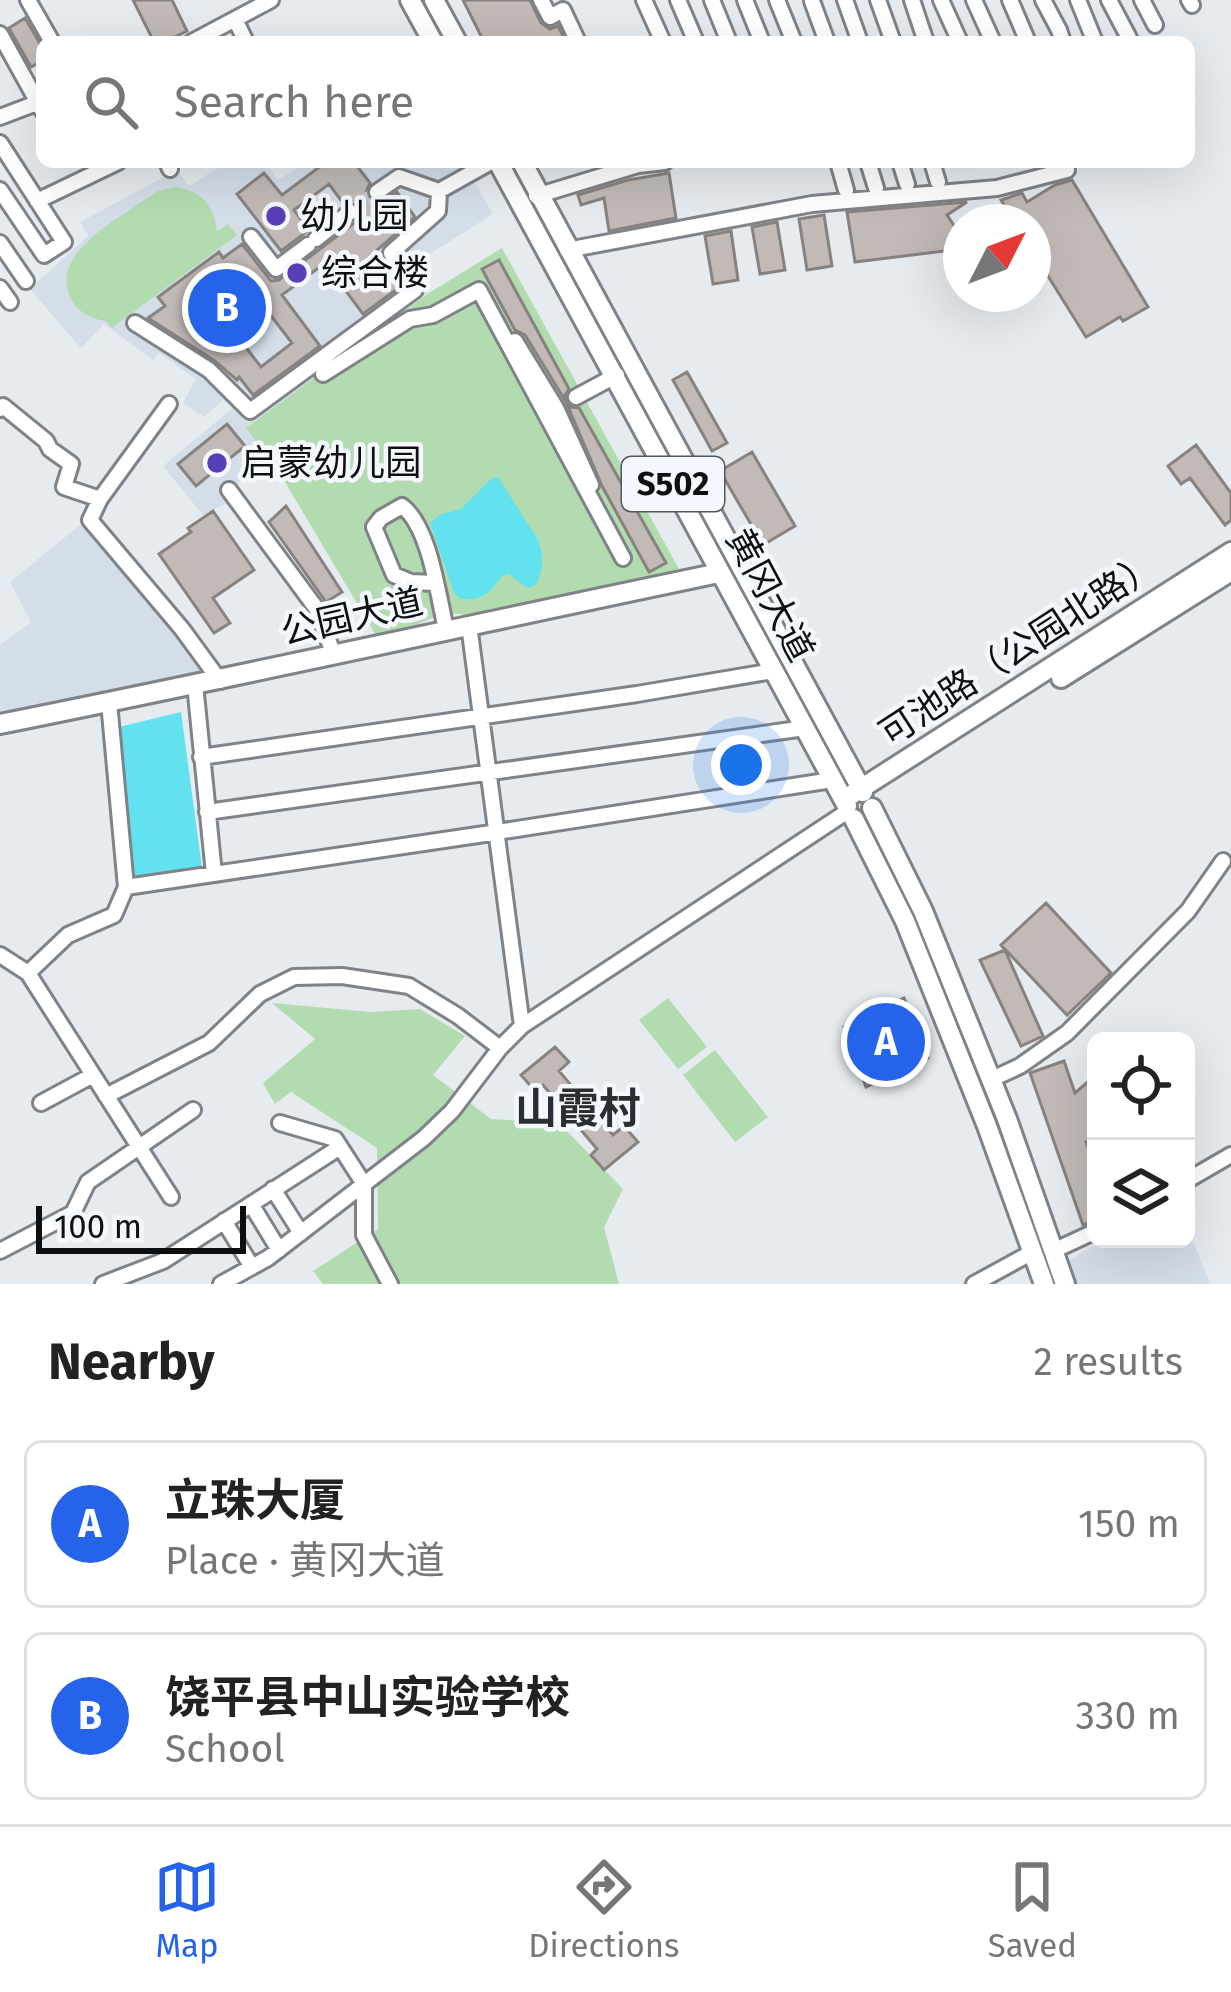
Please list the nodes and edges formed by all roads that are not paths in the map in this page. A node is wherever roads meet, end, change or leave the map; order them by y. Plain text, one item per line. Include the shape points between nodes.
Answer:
1 (28, 0) edge
2 (271, 0) edge
3 (410, 0) edge
4 (434, 0) edge
5 (542, 0) edge
6 (644, 0) edge
7 (678, 0) edge
8 (712, 0) edge
9 (745, 0) edge
10 (777, 0) edge
11 (810, 0) edge
12 (845, 0) edge
13 (878, 0) edge
14 (912, 0) edge
15 (941, 0) edge
16 (974, 0) edge
17 (1010, 0) edge
18 (1043, 0) edge
19 (1078, 0) edge
20 (1109, 0) edge
21 (1142, 0) edge
22 (235, 19) junction
23 (1155, 26) dead end
24 (0, 34) edge
25 (49, 36) edge
26 (206, 36) edge
27 (243, 36) edge
28 (430, 36) edge
29 (454, 36) edge
30 (575, 36) edge
31 (660, 36) edge
32 (693, 36) edge
33 (727, 36) edge
34 (760, 36) edge
35 (792, 36) edge
36 (825, 36) edge
37 (858, 36) edge
38 (890, 36) edge
39 (924, 36) edge
40 (957, 36) edge
41 (990, 36) edge
42 (1025, 36) edge
43 (1062, 36) edge
44 (1093, 36) edge
45 (1128, 36) edge
46 (36, 95) edge
47 (36, 105) edge
48 (1, 113) edge
49 (0, 143) edge
50 (106, 168) edge
51 (481, 168) edge
52 (497, 168) edge
53 (525, 168) edge
54 (628, 168) edge
55 (840, 168) edge
56 (870, 168) edge
57 (902, 168) edge
58 (934, 168) edge
59 (1067, 170) dead end
60 (938, 182) dead end
61 (907, 184) dead end
62 (875, 188) dead end
63 (0, 190) edge
64 (846, 190) dead end
65 (439, 191) junction
66 (377, 192) tunnel mouth
67 (536, 196) dead end
68 (37, 201) junction
69 (350, 212) tunnel mouth
70 (251, 237) dead end
71 (0, 243) edge
72 (567, 250) dead end
73 (5, 262) edge
74 (26, 280) dead end
75 (0, 288) edge
76 (10, 302) dead end
77 (135, 323) dead end
78 (323, 374) dead end
79 (617, 375) dead end
80 (576, 397) dead end
81 (169, 404) dead end
82 (0, 409) edge
83 (229, 490) dead end
84 (100, 499) junction
85 (1231, 552) edge
86 (623, 558) dead end
87 (1231, 571) edge
88 (719, 573) dead end
89 (435, 583) junction
90 (469, 625) junction
91 (446, 629) junction
92 (334, 655) junction
93 (773, 671) dead end
94 (220, 681) junction
95 (195, 684) junction
96 (109, 702) junction
97 (482, 715) junction
98 (0, 724) edge
99 (805, 728) dead end
100 (201, 757) junction
101 (490, 773) junction
102 (832, 780) dead end
103 (854, 806) junction
104 (207, 812) junction
105 (498, 832) junction
106 (1223, 861) dead end
107 (214, 874) junction
108 (126, 887) junction
109 (0, 955) edge
110 (28, 973) junction
111 (522, 1026) junction
112 (500, 1048) junction
113 (93, 1075) junction
114 (992, 1079) dead end
115 (106, 1096) junction
116 (41, 1103) dead end
117 (193, 1110) dead end
118 (280, 1123) dead end
119 (140, 1146) junction
120 (340, 1147) junction
121 (1231, 1155) edge
122 (1195, 1176) edge
123 (364, 1184) junction
124 (273, 1190) junction
125 (171, 1197) dead end
126 (250, 1204) junction
127 (224, 1221) junction
128 (301, 1233) junction
129 (1087, 1236) edge
130 (279, 1250) junction
131 (0, 1251) edge
132 (1053, 1251) dead end
133 (1029, 1254) dead end
134 (252, 1267) junction
135 (103, 1284) edge
136 (220, 1284) edge
137 (390, 1284) edge
138 (974, 1284) edge
139 (1044, 1284) edge
140 (1065, 1284) edge

1 - 25 street
2 - 22 street
3 - 28 main road
4 - 29 main road
5 - 30 street via 550,17 563,10
6 - 31 street
7 - 32 street
8 - 33 street
9 - 34 street
10 - 35 street
11 - 12 street
11 - 36 street
12 - 37 street
13 - 38 street
14 - 39 street
15 - 40 street
16 - 41 street
17 - 42 street
18 - 43 street
19 - 44 street
20 - 45 street
21 - 23 street
22 - 26 street
22 - 27 street
24 - 46 street
47 - 48 street
49 - 68 street
50 - 68 street
51 - 65 street
52 - 103 main road, 黄冈大道 / S502
53 - 103 main road, 黄冈大道 / S502
54 - 67 street
55 - 64 street
56 - 62 street
57 - 61 street
58 - 60 street
59 - 72 street via 997,188 812,204
63 - 68 street via 44,255 64,242
65 - 66 street via 399,177
65 - 77 street via 438,211 391,253 415,290 250,411 208,370
69 - 70 street via 276,268
71 - 73 street
73 - 74 street
75 - 76 street
78 - 86 street via 410,319 479,290 556,408
79 - 80 street
81 - 84 street
82 - 84 street via 71,464 64,488
83 - 92 street via 316,608
84 - 94 street via 90,520
85 - 103 main road, 可池路（公园北路）
87 - 103 main road, 可池路（公园北路）
88 - 90 main road, 公园大道
89 - 89 street via 394,574 374,527 381,518 402,506 416,517
89 - 91 street
90 - 91 main road, 公园大道
90 - 97 street
91 - 92 main road, 公园大道
92 - 94 main road, 公园大道
93 - 97 street
94 - 95 main road, 公园大道
95 - 96 main road, 公园大道
95 - 100 street
96 - 98 main road, 公园大道
96 - 108 street
97 - 100 street
97 - 101 street
99 - 101 street
100 - 104 street
101 - 104 street
101 - 105 street
102 - 105 street
103 - 111 street
103 - 139 main road, 黄冈大道 / S502
103 - 140 main road, 黄冈大道 / S502 via 923,910
104 - 107 street
105 - 107 street
105 - 111 street
106 - 114 street via 1188,910 1067,1033
107 - 108 street
108 - 110 street via 114,915 68,935
109 - 110 street
110 - 113 street
111 - 112 street
112 - 115 street via 409,986 294,977 260,994 209,1043
112 - 123 street via 452,1111
113 - 115 street
113 - 116 street
115 - 119 street
117 - 119 street
118 - 120 street
119 - 125 street
119 - 131 street via 88,1182 74,1214
120 - 123 street
120 - 124 street
121 - 122 street
123 - 128 street
123 - 137 street via 364,1235
124 - 126 street
124 - 128 street
126 - 127 street
126 - 130 street
127 - 134 street
127 - 135 street via 163,1261
128 - 130 street
129 - 132 street
130 - 134 street
133 - 138 street
134 - 136 street

